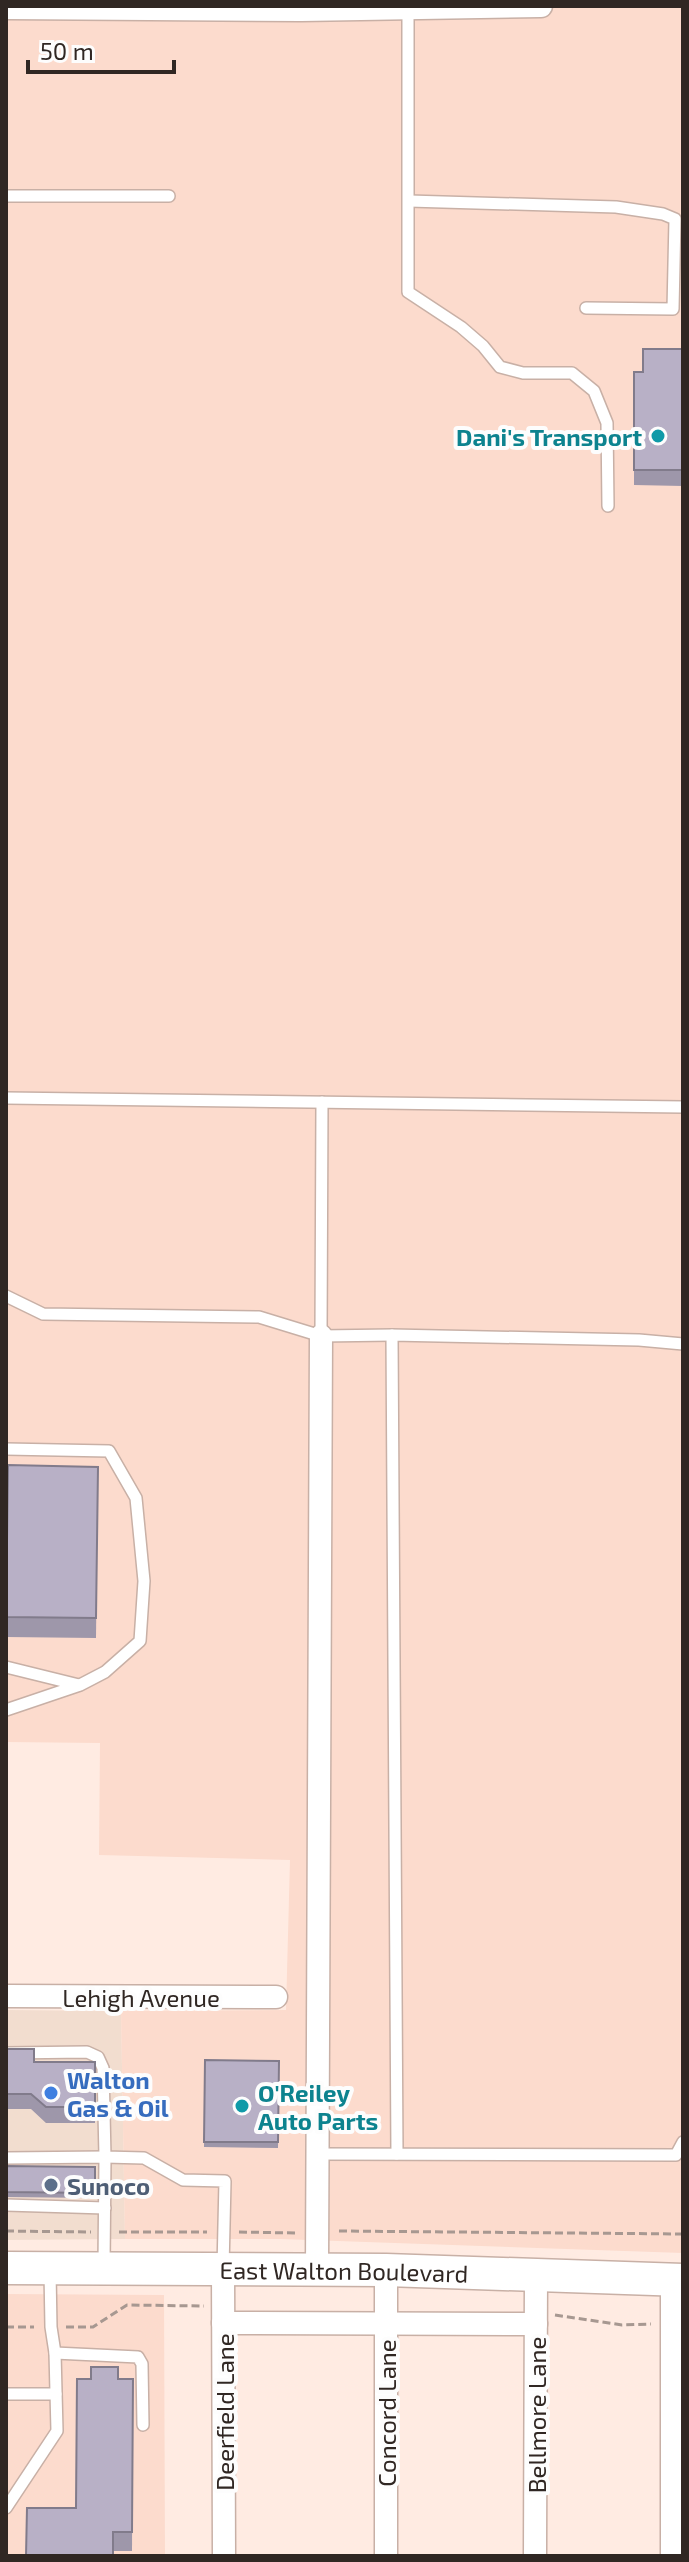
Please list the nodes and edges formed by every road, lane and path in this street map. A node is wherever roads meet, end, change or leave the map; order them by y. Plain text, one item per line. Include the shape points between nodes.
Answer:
1 (541, 6) edge
2 (6, 8) edge
3 (408, 8) edge
4 (6, 196) edge
5 (169, 196) dead end
6 (409, 201) junction
7 (679, 220) edge
8 (586, 308) dead end
9 (678, 309) edge
10 (608, 506) dead end
11 (6, 1098) edge
12 (322, 1102) junction
13 (683, 1107) edge
14 (6, 1296) edge
15 (392, 1335) junction
16 (321, 1336) junction
17 (683, 1344) edge
18 (6, 1449) edge
19 (6, 1667) edge
20 (80, 1685) junction
21 (6, 1710) edge
22 (6, 1996) edge
23 (276, 1997) dead end
24 (6, 2053) edge
25 (683, 2142) edge
26 (318, 2154) junction
27 (397, 2154) junction
28 (105, 2157) junction
29 (6, 2158) edge
30 (6, 2205) edge
31 (105, 2208) junction
32 (6, 2231) edge
33 (104, 2232) junction
34 (225, 2232) junction
35 (317, 2233) junction
36 (683, 2234) edge
37 (6, 2268) edge
38 (50, 2268) junction
39 (104, 2268) junction
40 (223, 2268) junction
41 (317, 2269) junction
42 (386, 2270) junction
43 (536, 2274) junction
44 (677, 2280) edge
45 (223, 2323) junction
46 (385, 2324) junction
47 (536, 2324) junction
48 (55, 2353) junction
49 (6, 2394) edge
50 (56, 2394) junction
51 (143, 2425) dead end
52 (6, 2508) edge
53 (224, 2556) edge
54 (386, 2556) edge
55 (535, 2556) edge
56 (672, 2556) edge

1 - 3 street
2 - 3 street
3 - 6 lane
4 - 5 lane
6 - 7 lane via 616,207
6 - 10 lane via 408,292 461,327 500,367 523,373 572,373 594,391 607,423
7 - 9 lane
8 - 9 lane
11 - 12 lane
12 - 13 lane
12 - 16 lane
14 - 16 lane via 43,1314 259,1317
15 - 16 lane
15 - 17 lane
15 - 27 lane
16 - 26 street
18 - 20 lane via 109,1451 136,1498 144,1581 140,1641 105,1672
19 - 20 lane
20 - 21 lane
22 - 23 street, Lehigh Avenue
24 - 28 lane via 87,2052 98,2057 103,2068
25 - 27 lane via 676,2155
26 - 27 lane
26 - 35 street
28 - 29 lane
28 - 31 lane
28 - 34 lane via 144,2158 183,2180 225,2181
30 - 31 lane
31 - 33 lane
32 - 33 path
33 - 34 path
33 - 39 lane
34 - 35 path
34 - 40 lane
35 - 36 path via 364,2229
35 - 41 street
37 - 38 main road, East Walton Boulevard
38 - 39 main road, East Walton Boulevard
38 - 48 lane
39 - 40 main road, East Walton Boulevard
40 - 41 main road, East Walton Boulevard
40 - 45 street, Deerfield Lane
41 - 42 main road, East Walton Boulevard
42 - 43 main road, East Walton Boulevard
42 - 46 street, Concord Lane
43 - 44 main road, East Walton Boulevard
43 - 47 street, Bellmore Lane
44 - 56 street
45 - 46 street
45 - 53 street, Deerfield Lane
46 - 47 street
46 - 54 street, Concord Lane
47 - 55 street, Bellmore Lane
48 - 50 lane
48 - 51 lane via 138,2357
49 - 50 lane
50 - 52 lane via 57,2431

